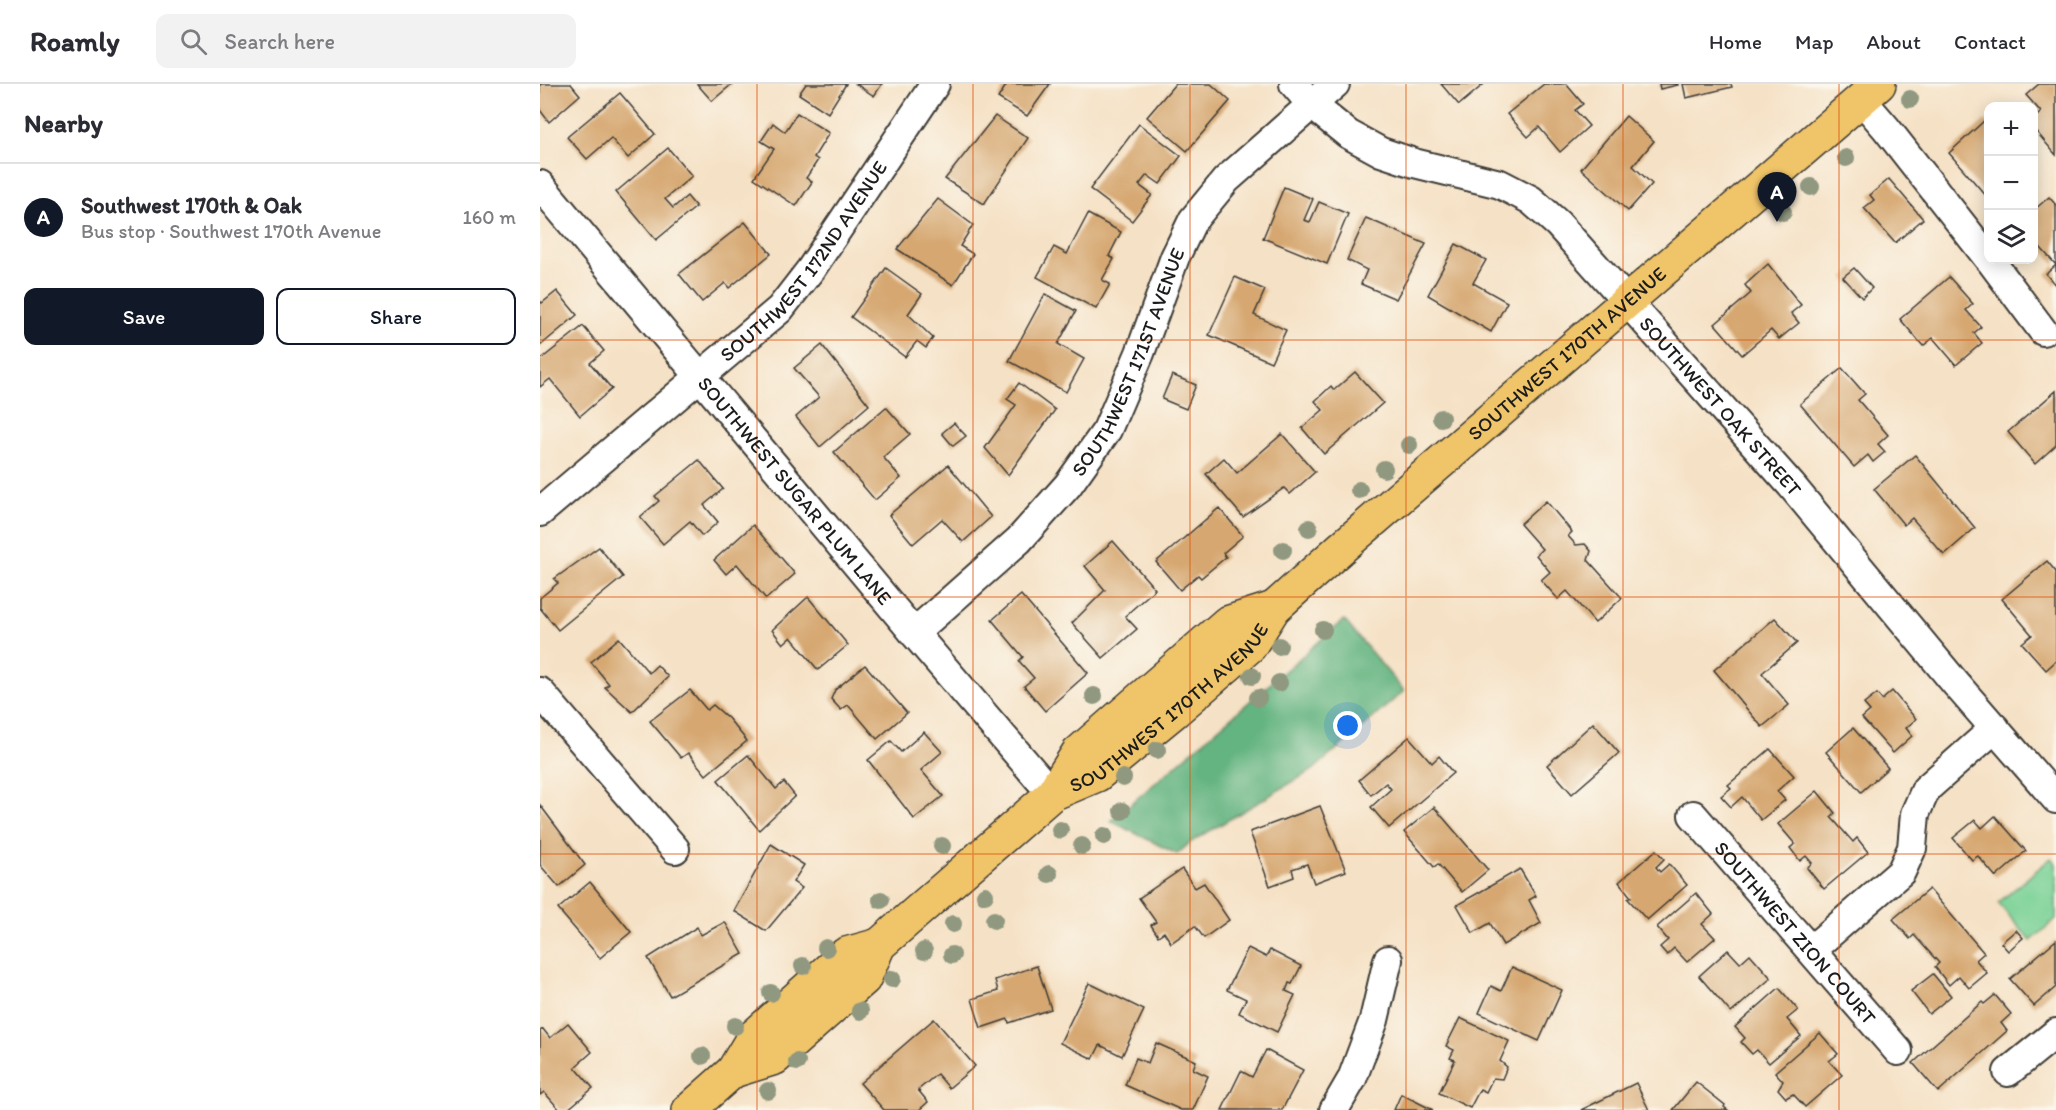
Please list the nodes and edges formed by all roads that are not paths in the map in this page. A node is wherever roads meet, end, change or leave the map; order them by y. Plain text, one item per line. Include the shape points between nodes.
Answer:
1 (935, 84) edge
2 (1335, 84) edge
3 (1870, 91) edge
4 (1302, 94) edge
5 (540, 184) edge
6 (1984, 252) edge
7 (1993, 264) edge
8 (1627, 301) junction
9 (2043, 331) dead end
10 (701, 376) junction
11 (540, 512) edge
12 (914, 633) junction
13 (540, 692) edge
14 (1995, 728) junction
15 (1052, 794) junction
16 (2056, 799) edge
17 (1693, 815) dead end
18 (675, 849) dead end
19 (1811, 950) junction
20 (1388, 960) dead end
21 (2056, 1033) edge
22 (1898, 1051) dead end
23 (2008, 1072) dead end
24 (689, 1110) edge
25 (1334, 1110) edge

1 - 10 street, SOUTHWEST 172ND AVENUE via 812,270 780,309
2 - 4 street, SOUTHWEST 171ST AVENUE
3 - 6 street, SOUTHWEST 170TH AVENUE
3 - 8 main road, SOUTHWEST 170TH AVENUE
4 - 8 street, SOUTHWEST OAK STREET via 1348,134 1381,152 1500,184 1531,200 1558,224
4 - 12 street, SOUTHWEST 171ST AVENUE via 1193,220 1107,430 1068,485 1019,540
5 - 10 street, SOUTHWEST SUGAR PLUM LANE
7 - 9 street, SOUTHWEST 170TH AVENUE
8 - 14 street, SOUTHWEST OAK STREET via 1791,485
8 - 15 main road, SOUTHWEST 170TH AVENUE via 1274,608 1227,623 1078,753
10 - 11 street, SOUTHWEST 172ND AVENUE
10 - 12 street, SOUTHWEST SUGAR PLUM LANE
12 - 15 street, SOUTHWEST SUGAR PLUM LANE
13 - 18 street
14 - 16 street, SOUTHWEST OAK STREET
14 - 19 street via 1926,789 1915,814 1912,848 1901,872
15 - 24 main road, SOUTHWEST 170TH AVENUE via 879,945 846,954 754,1036 733,1071
17 - 19 street, SOUTHWEST ZION COURT
19 - 22 street, SOUTHWEST ZION COURT
20 - 25 street via 1374,1020 1352,1079
21 - 23 street

